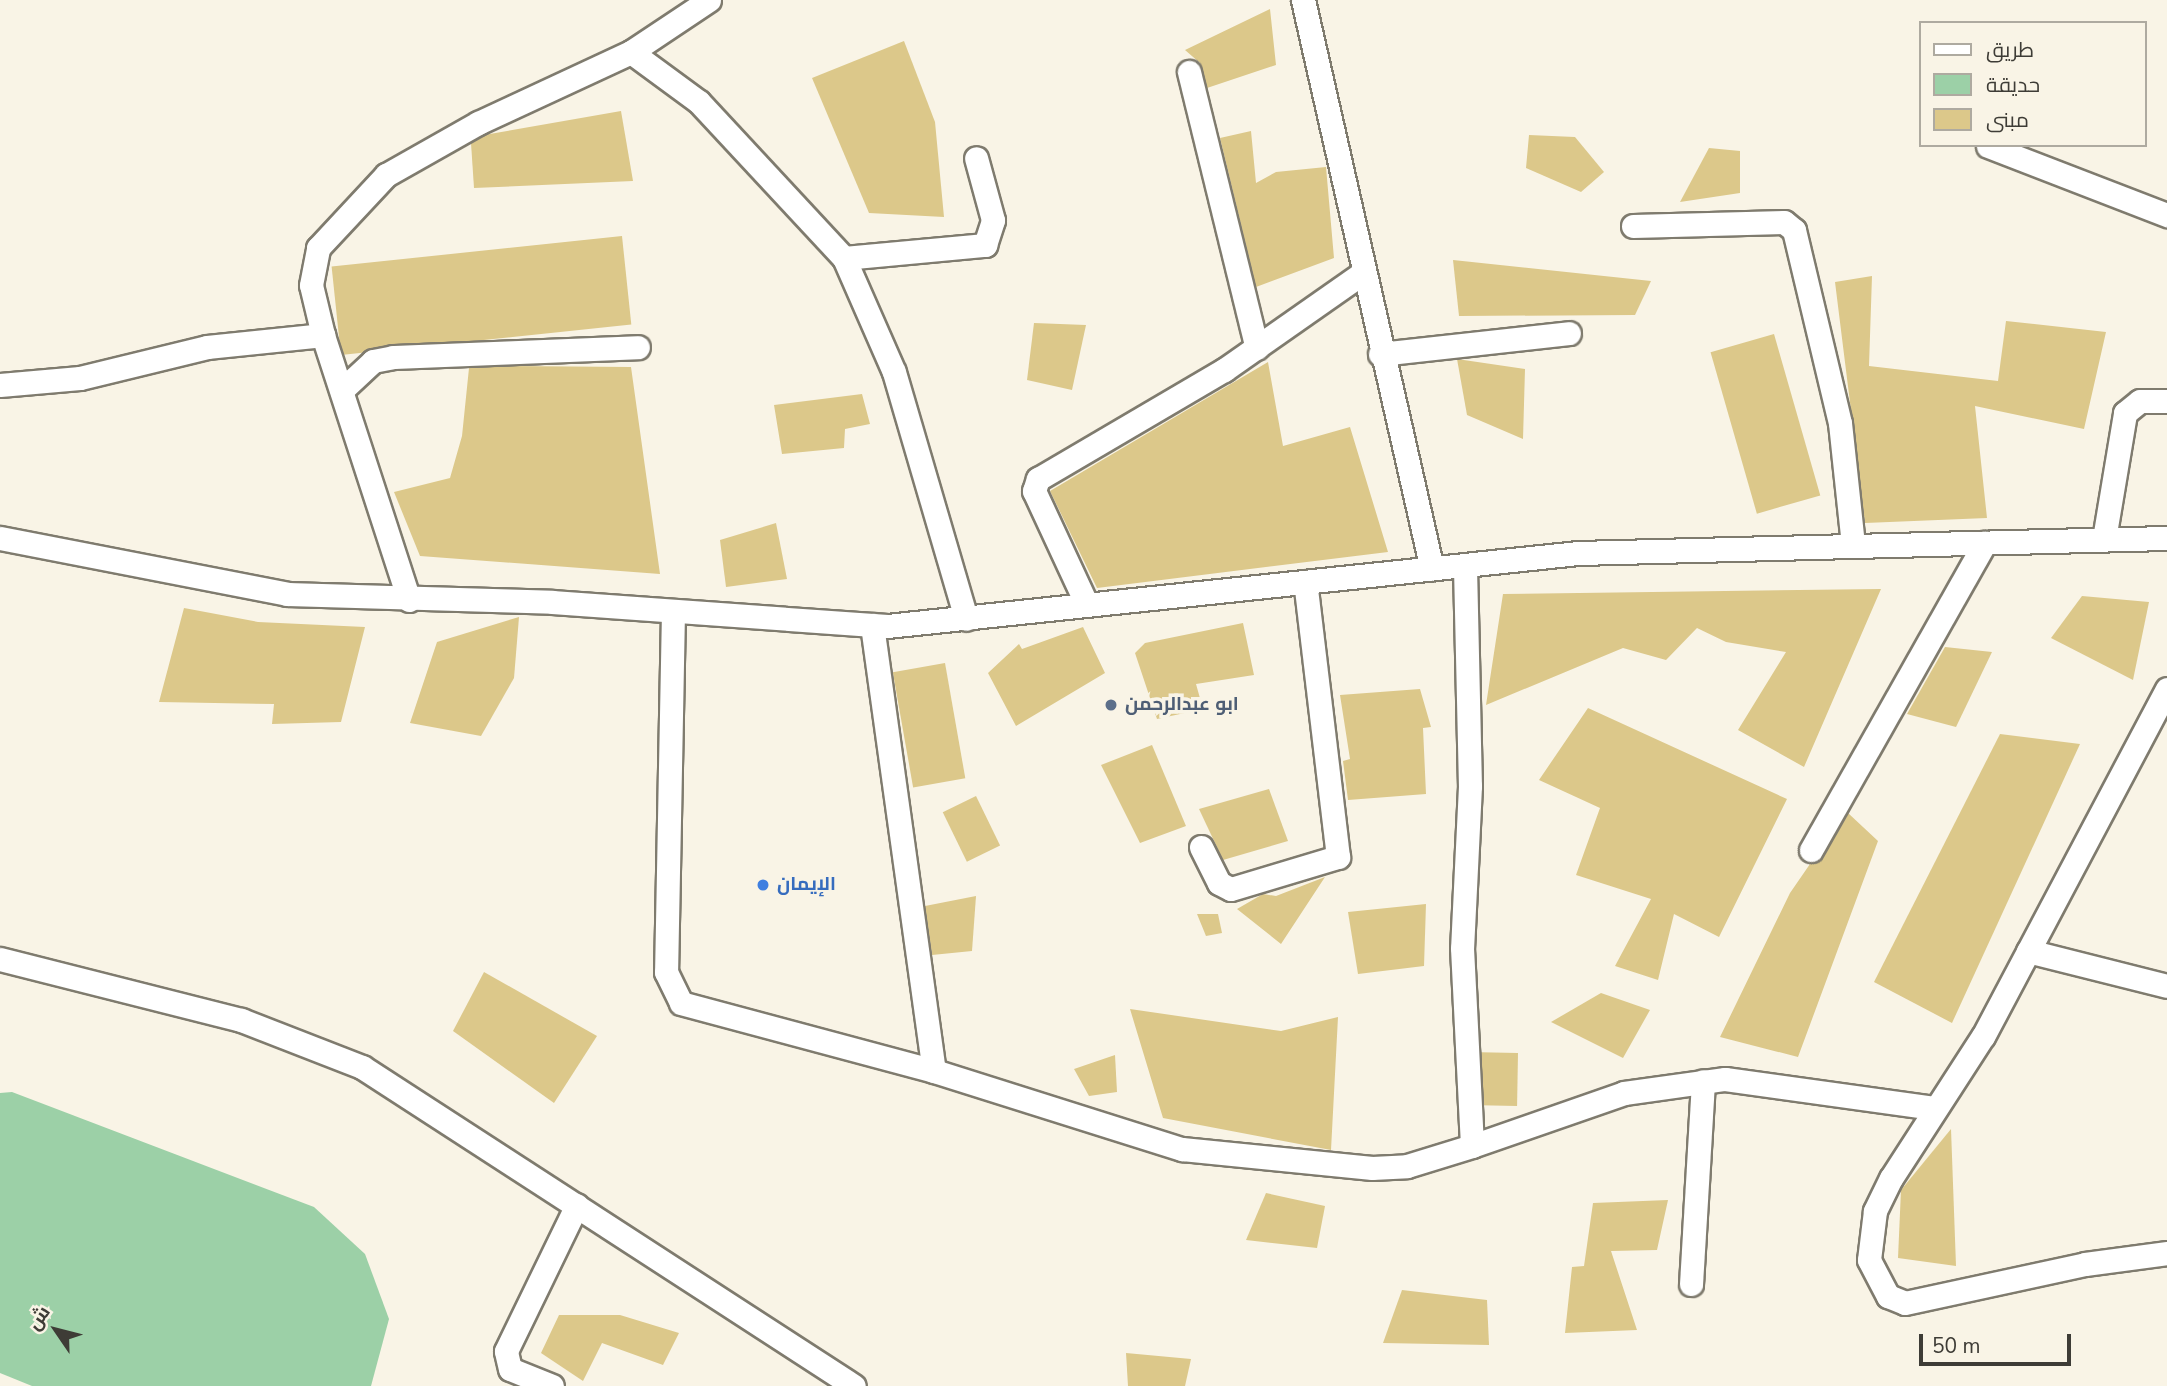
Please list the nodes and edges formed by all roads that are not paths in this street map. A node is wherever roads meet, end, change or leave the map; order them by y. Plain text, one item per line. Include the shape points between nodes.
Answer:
1 (709, 0) edge
2 (1303, 0) edge
3 (631, 52) junction
4 (1189, 72) dead end
5 (1991, 147) edge
6 (975, 158) dead end
7 (2167, 215) edge
8 (1633, 226) dead end
9 (844, 258) junction
10 (1362, 274) junction
11 (1569, 333) dead end
12 (323, 334) junction
13 (638, 347) dead end
14 (1257, 348) junction
15 (1380, 354) junction
16 (0, 385) edge
17 (343, 389) junction
18 (2167, 401) edge
19 (0, 538) edge
20 (2104, 538) junction
21 (2167, 538) edge
22 (1985, 543) junction
23 (1853, 545) junction
24 (1465, 567) junction
25 (1432, 569) junction
26 (1305, 582) junction
27 (409, 600) junction
28 (1087, 604) junction
29 (673, 611) junction
30 (966, 619) junction
31 (872, 625) junction
32 (2167, 689) edge
33 (1201, 847) dead end
34 (1811, 850) dead end
35 (2028, 951) junction
36 (0, 959) edge
37 (2167, 986) edge
38 (934, 1071) junction
39 (1703, 1081) junction
40 (1934, 1108) junction
41 (1472, 1146) junction
42 (578, 1205) junction
43 (2167, 1253) edge
44 (1691, 1284) dead end
45 (552, 1386) edge
46 (854, 1386) edge

1 - 3 street
2 - 10 street
3 - 9 street via 699,102
3 - 12 street via 478,123 386,175 358,199 326,236 313,265
4 - 14 street
5 - 7 street
6 - 9 street via 993,220 985,245
8 - 23 street via 1784,222 1794,230 1840,423
9 - 30 street via 894,372
10 - 14 street
10 - 15 street
11 - 15 street
12 - 16 street via 207,347 80,378
12 - 17 street
13 - 17 street via 393,357 373,361
14 - 28 street via 1038,479 1034,491
15 - 25 street
17 - 27 street
18 - 20 street via 2140,401 2125,413
19 - 27 street via 223,584
20 - 21 street
20 - 22 street
22 - 23 street
22 - 34 street
23 - 24 street via 1600,552
24 - 25 street
24 - 41 street via 1470,786 1462,948
25 - 26 street
26 - 28 street
26 - 33 street via 1338,857 1231,890 1219,883
27 - 29 street
28 - 30 street
29 - 31 street
29 - 38 street via 670,990 688,1006
30 - 31 street
31 - 38 street
32 - 35 street
35 - 37 street
35 - 40 street via 1983,1036
36 - 42 street via 242,1020 362,1066
38 - 41 street via 1116,1132 1249,1160 1407,1166
39 - 40 street via 1762,1080
39 - 41 street via 1624,1093
39 - 44 street
40 - 43 street via 1875,1211 1869,1260 1888,1296 1905,1304 1931,1300 2085,1264
42 - 45 street via 506,1351 510,1369
42 - 46 street

